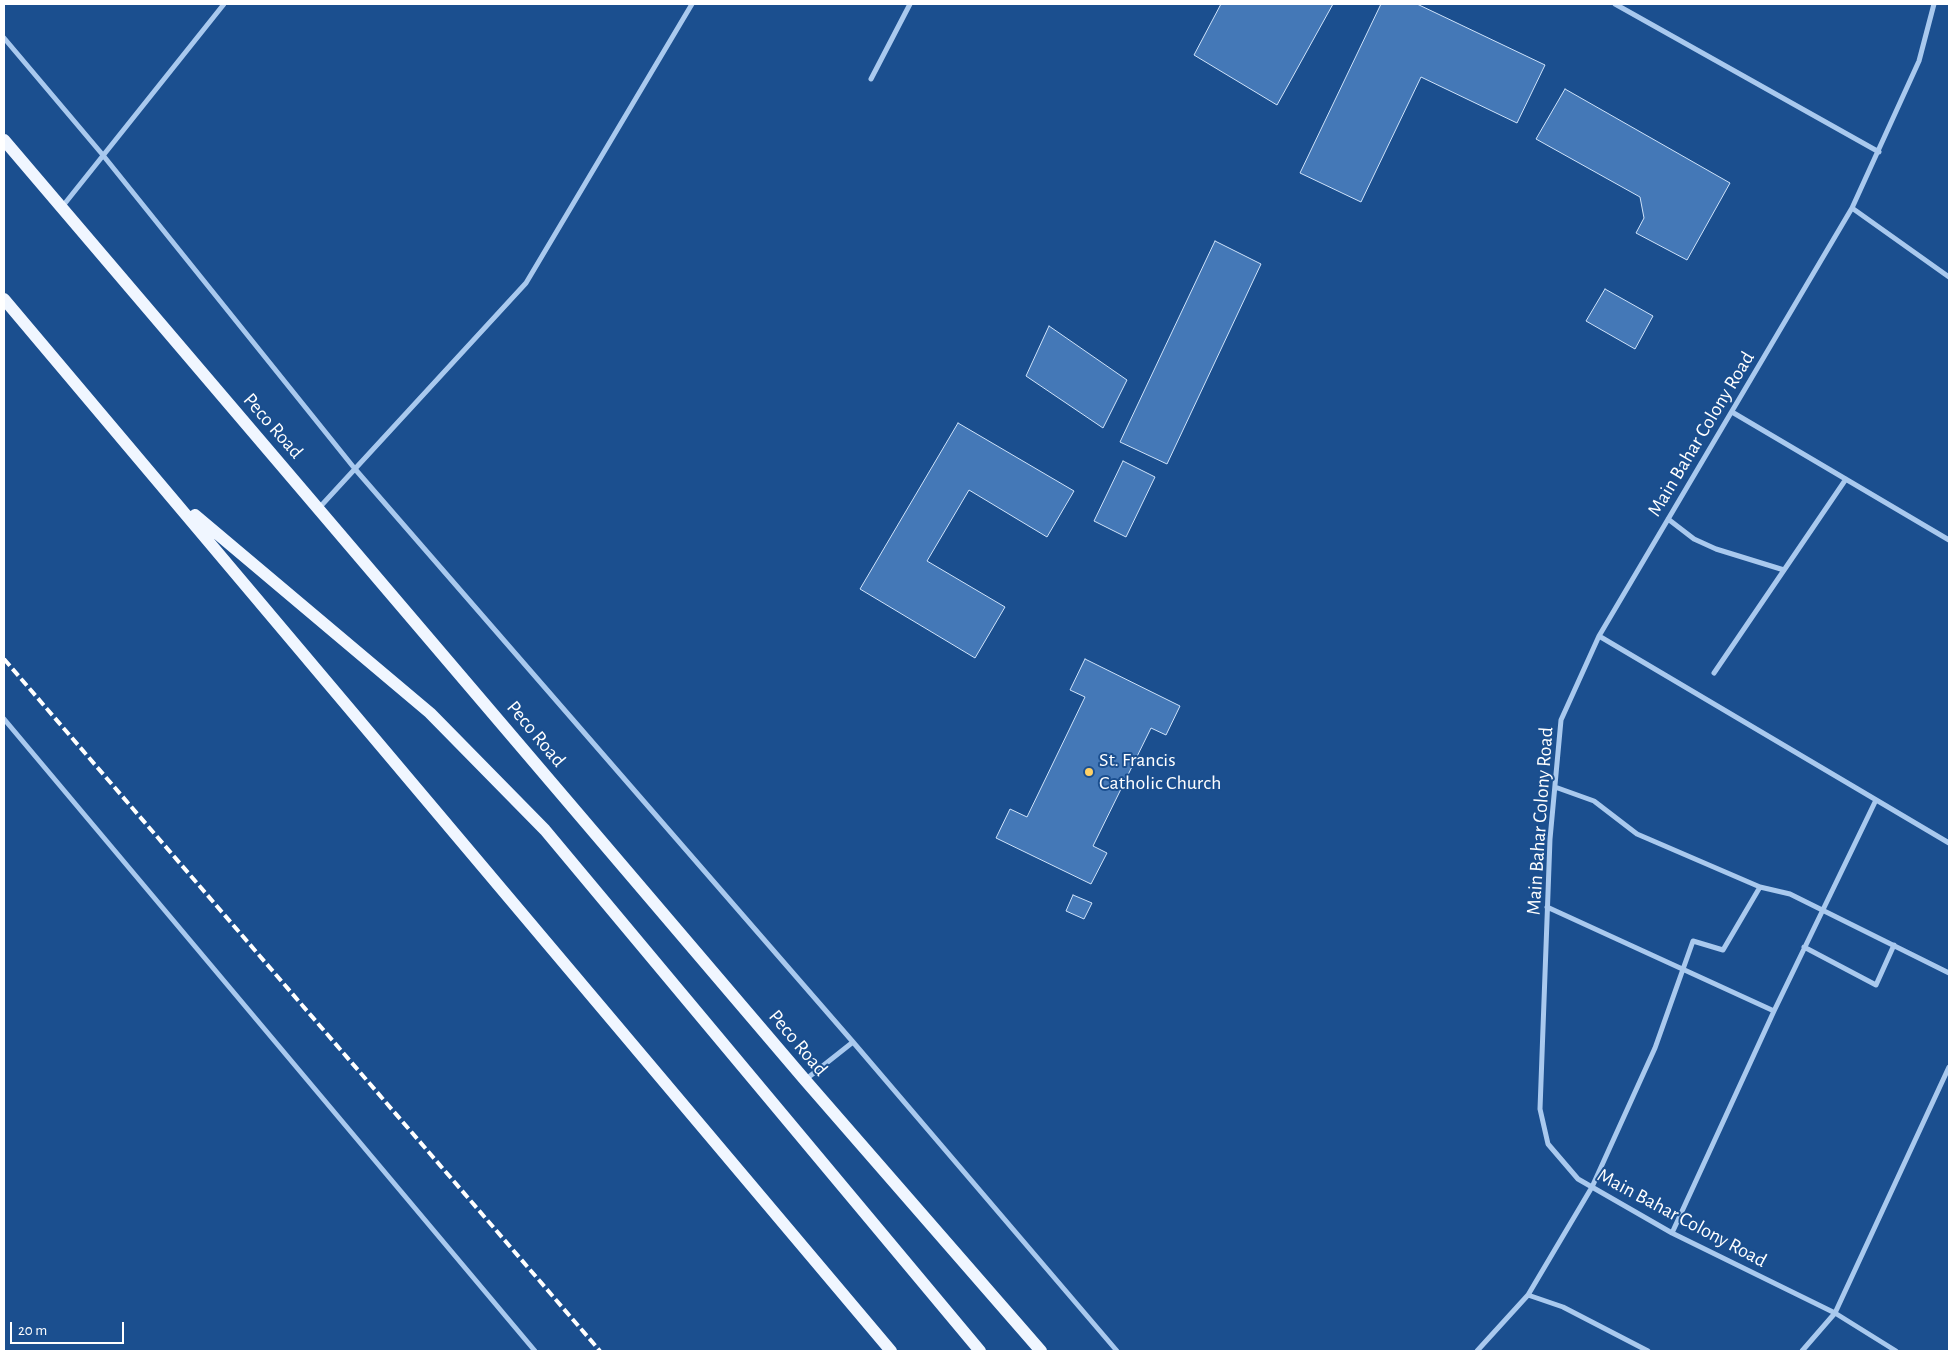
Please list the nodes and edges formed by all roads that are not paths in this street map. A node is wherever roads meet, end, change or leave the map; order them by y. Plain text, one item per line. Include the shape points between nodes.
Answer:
1 (224, 4) edge
2 (692, 4) edge
3 (910, 4) edge
4 (1615, 4) edge
5 (1934, 4) edge
6 (4, 38) edge
7 (871, 79) dead end
8 (4, 140) edge
9 (1879, 152) junction
10 (102, 154) junction
11 (62, 207) junction
12 (1852, 208) junction
13 (1949, 277) edge
14 (4, 299) edge
15 (1732, 412) junction
16 (355, 469) junction
17 (1846, 479) junction
18 (168, 491) junction
19 (319, 508) junction
20 (1668, 519) junction
21 (1949, 540) edge
22 (1784, 570) junction
23 (1599, 636) junction
24 (1714, 673) dead end
25 (4, 719) edge
26 (1555, 787) junction
27 (1876, 800) junction
28 (1949, 843) edge
29 (1760, 887) junction
30 (1547, 907) junction
31 (1822, 910) junction
32 (1894, 945) junction
33 (1804, 947) junction
34 (1683, 970) junction
35 (1949, 973) edge
36 (1774, 1011) junction
37 (853, 1042) junction
38 (1949, 1067) edge
39 (805, 1080) junction
40 (1592, 1187) junction
41 (1672, 1233) junction
42 (1528, 1295) junction
43 (1835, 1313) junction
44 (535, 1351) edge
45 (891, 1351) edge
46 (980, 1351) edge
47 (1041, 1351) edge
48 (1117, 1351) edge
49 (1477, 1351) edge
50 (1648, 1351) edge
51 (1802, 1351) edge
52 (1896, 1351) edge

1 - 10 street
2 - 16 street via 526,283
3 - 7 street
4 - 9 street
5 - 9 street, Main Bahar Colony Road via 1919,61
6 - 10 street
8 - 11 main road, Peco Road
9 - 12 street, Main Bahar Colony Road
10 - 11 street
10 - 16 street
11 - 19 main road, Peco Road
12 - 13 street
12 - 15 street, Main Bahar Colony Road
14 - 18 main road
15 - 17 street
15 - 20 street, Main Bahar Colony Road
16 - 19 street
16 - 37 street
17 - 21 street
17 - 22 street
18 - 45 main road
18 - 46 main road via 430,713 545,830
19 - 39 main road, Peco Road
20 - 22 street via 1694,539 1716,549
20 - 23 street, Main Bahar Colony Road
22 - 24 street
23 - 26 street, Main Bahar Colony Road via 1561,720
23 - 27 street
25 - 44 street
26 - 29 street via 1594,801 1637,834
26 - 30 street, Main Bahar Colony Road
27 - 28 street
27 - 31 street
29 - 31 street via 1790,894
29 - 34 street via 1723,950 1693,942
30 - 34 street
30 - 40 street, Main Bahar Colony Road via 1540,1109 1548,1144 1578,1179
31 - 32 street
31 - 33 street
32 - 33 street via 1876,985
32 - 35 street
33 - 36 street
34 - 36 street
34 - 40 street via 1655,1048
36 - 41 street
37 - 39 street
37 - 48 street
38 - 43 street
39 - 47 main road, Peco Road
40 - 41 street, Main Bahar Colony Road
40 - 42 street
41 - 43 street, Main Bahar Colony Road
42 - 49 street
42 - 50 street via 1563,1307
43 - 51 street
43 - 52 street, Main Bahar Colony Road

